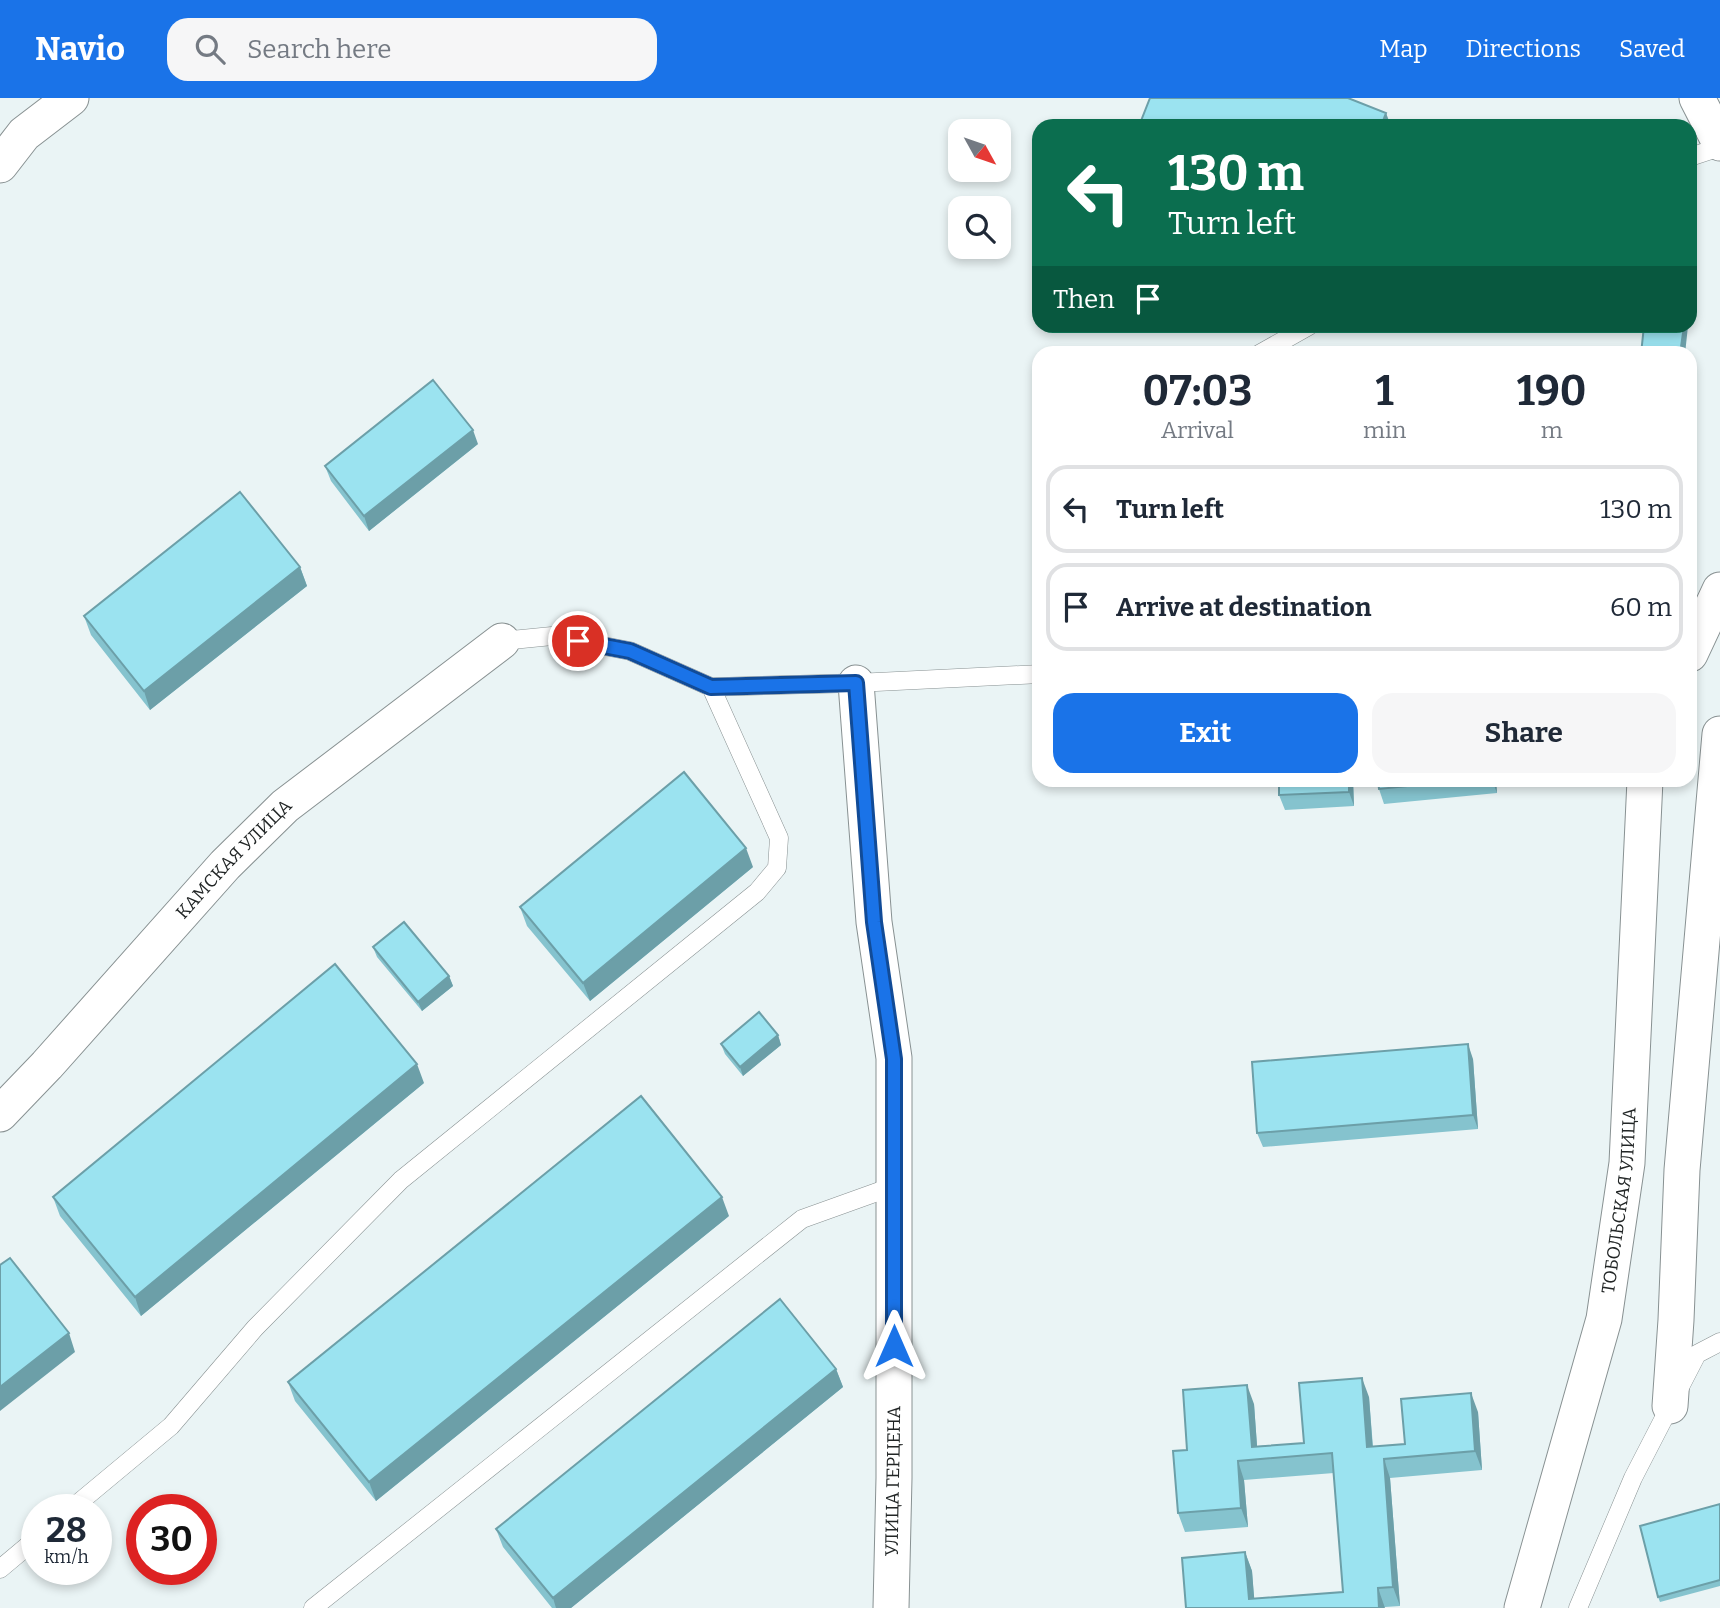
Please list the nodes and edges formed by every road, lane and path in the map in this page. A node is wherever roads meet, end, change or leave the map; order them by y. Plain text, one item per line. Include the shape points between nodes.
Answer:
1 (71, 98) edge
2 (1696, 98) edge
3 (1720, 145) edge
4 (1697, 154) edge
5 (0, 165) edge
6 (1296, 333) edge
7 (1273, 346) edge
8 (1720, 590) edge
9 (1697, 639) edge
10 (502, 641) joint
11 (1032, 674) edge
12 (856, 683) junction
13 (711, 687) junction
14 (1720, 734) edge
15 (1645, 787) edge
16 (0, 1114) edge
17 (894, 1186) junction
18 (1720, 1342) edge
19 (1670, 1406) junction
20 (89, 1494) edge
21 (21, 1551) edge
22 (0, 1569) edge
23 (313, 1608) edge
24 (891, 1608) edge
25 (1522, 1608) edge
26 (1578, 1608) edge

1 - 5 street via 24,134
2 - 3 street
3 - 4 lane
6 - 7 lane
8 - 9 street
10 - 13 lane via 552,636 630,651
10 - 16 street, КАМСКАЯ УЛИЦА via 285,806 225,865
11 - 12 lane
12 - 13 lane
12 - 17 street, УЛИЦА ГЕРЦЕНА via 874,922 894,1059
13 - 20 lane via 779,838 777,868 757,892 401,1180 255,1328 171,1426
14 - 19 street via 1682,1170
15 - 25 street, ТОБОЛЬСКАЯ УЛИЦА via 1627,1163 1604,1319
17 - 23 lane via 802,1219
17 - 24 street, УЛИЦА ГЕРЦЕНА
18 - 19 lane via 1698,1354
19 - 26 lane via 1633,1478
21 - 22 lane

